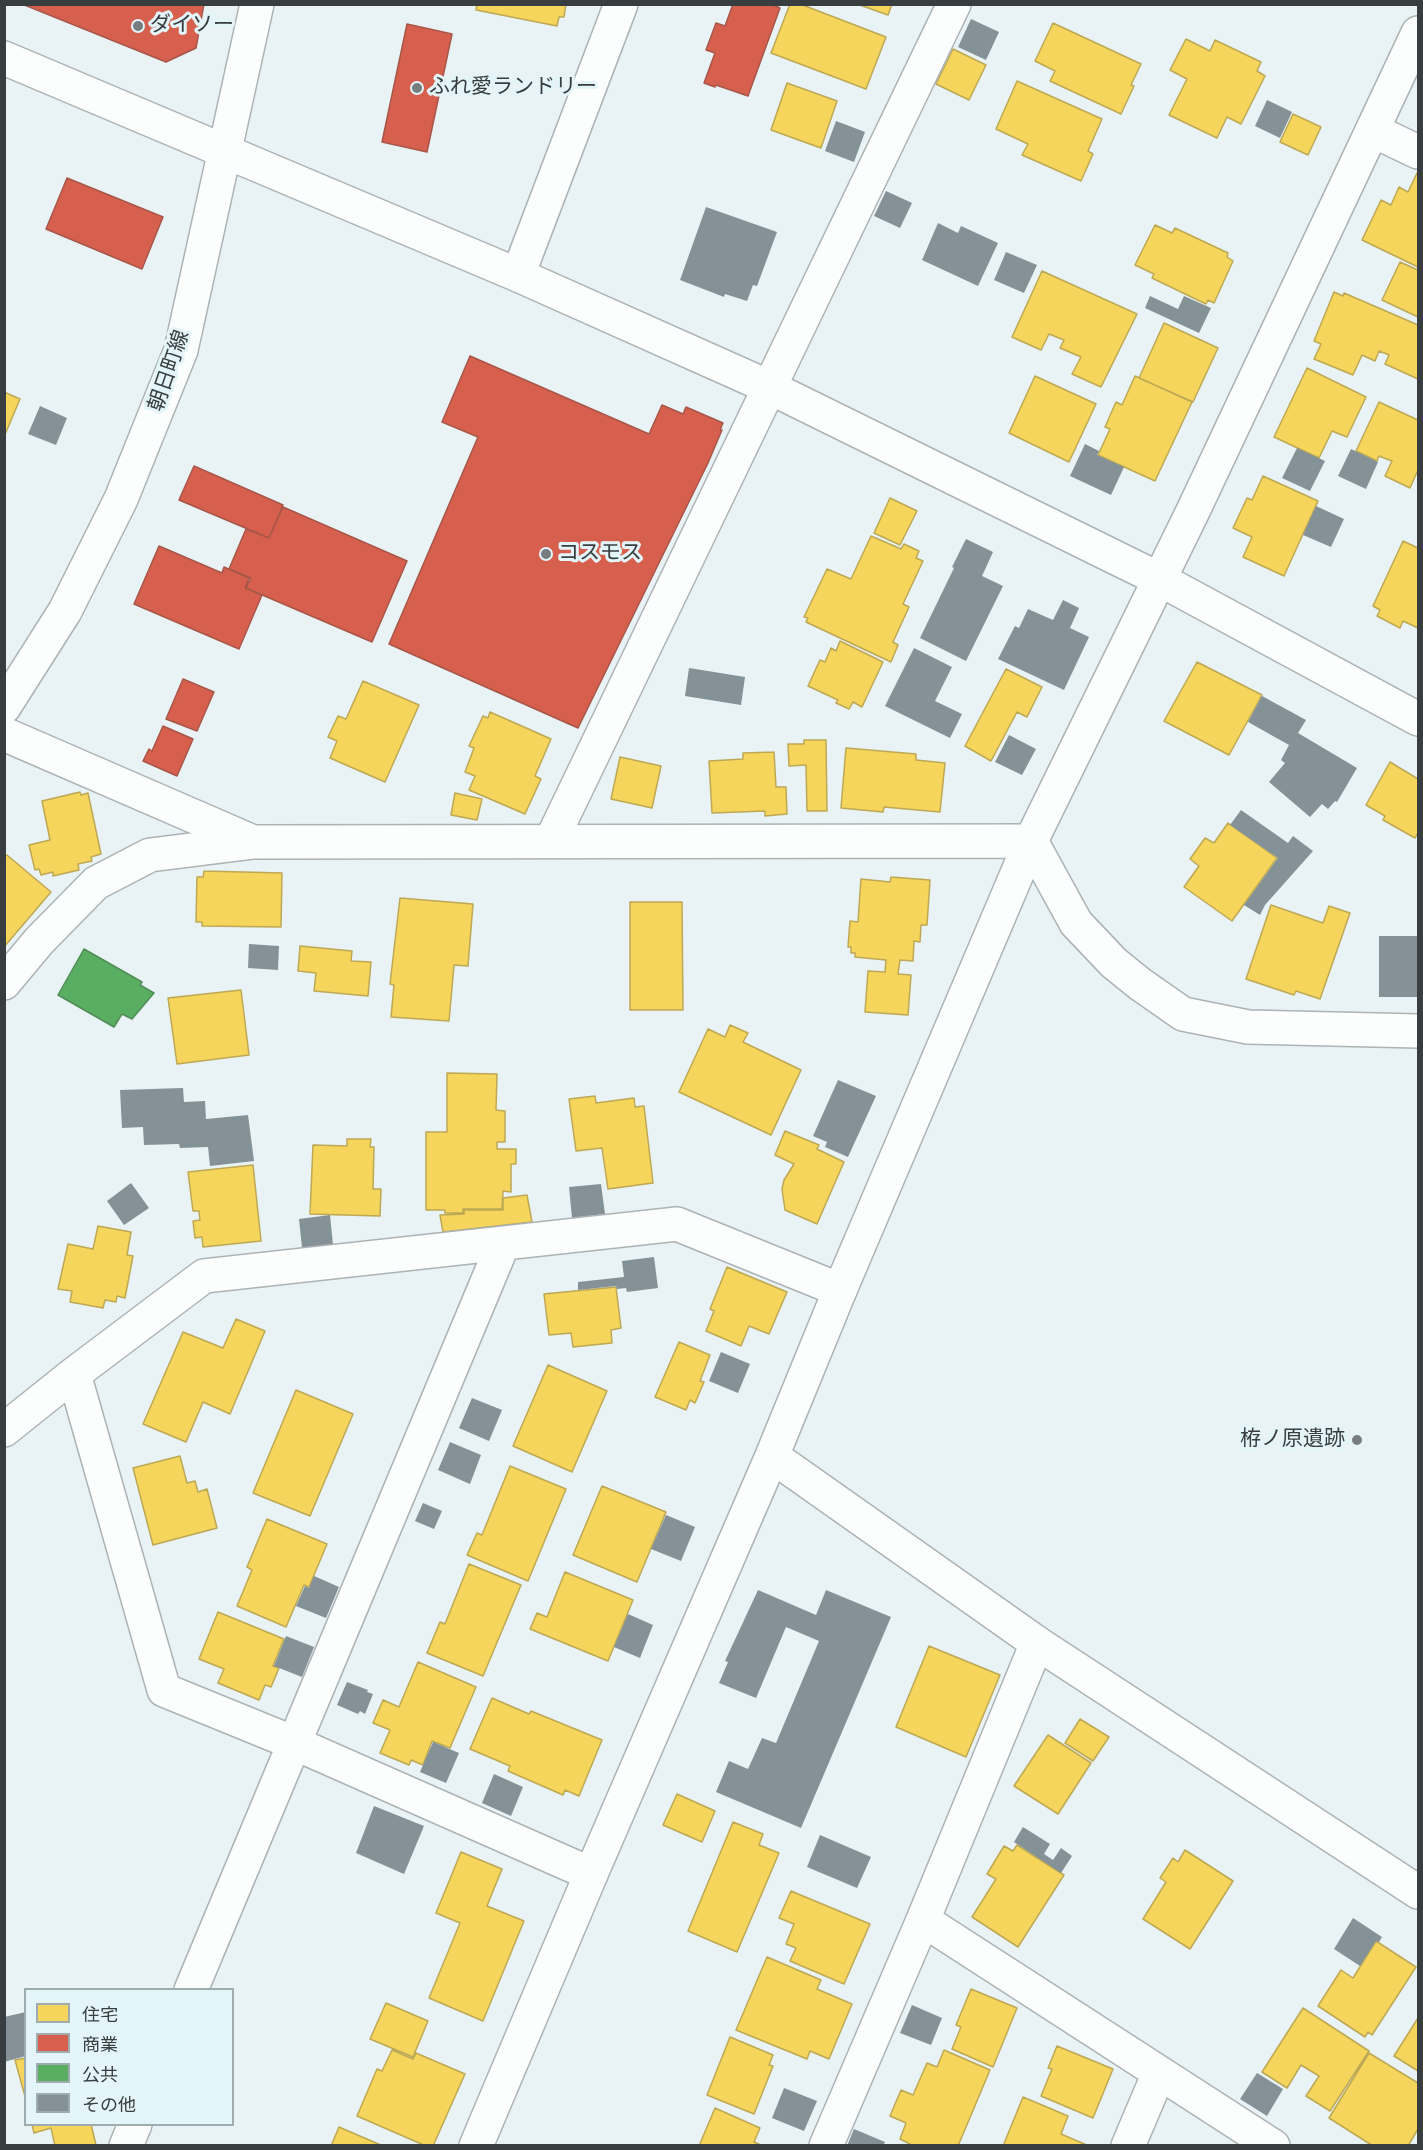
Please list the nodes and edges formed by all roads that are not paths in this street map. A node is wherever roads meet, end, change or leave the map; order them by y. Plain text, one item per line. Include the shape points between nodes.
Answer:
1 (257, 4) edge
2 (621, 4) edge
3 (954, 4) edge
4 (1419, 33) edge
5 (4, 58) edge
6 (1374, 131) junction
7 (1419, 152) edge
8 (226, 153) junction
9 (518, 275) junction
10 (769, 387) junction
11 (1159, 579) junction
12 (4, 707) edge
13 (1417, 715) edge
14 (4, 734) edge
15 (551, 841) junction
16 (1031, 841) junction
17 (254, 842) junction
18 (4, 983) edge
19 (1419, 1030) edge
20 (504, 1244) junction
21 (840, 1290) junction
22 (74, 1374) junction
23 (4, 1430) edge
24 (772, 1456) junction
25 (1037, 1642) junction
26 (294, 1743) junction
27 (591, 1874) junction
28 (1419, 1892) edge
29 (923, 1920) junction
30 (191, 1988) edge
31 (1159, 2073) junction
32 (134, 2126) edge
33 (126, 2145) edge
34 (476, 2145) edge
35 (826, 2145) edge
36 (1128, 2145) edge
37 (1273, 2145) edge

1 - 8 street, 朝日町線
2 - 9 street
3 - 10 street
4 - 6 street
5 - 8 street
6 - 7 street
6 - 11 street
8 - 9 street
8 - 12 street, 朝日町線 via 181,350 160,403 121,499 65,611
9 - 10 street
10 - 11 street
10 - 15 street
11 - 13 street
11 - 16 street
14 - 17 street
15 - 16 street
15 - 17 street
16 - 19 street via 1076,923 1114,963 1183,1014 1248,1027
16 - 21 street
17 - 18 street via 150,855 96,883
20 - 21 street via 677,1224
20 - 22 street via 204,1276
20 - 26 street
21 - 24 street
22 - 23 street
22 - 26 street via 164,1690
24 - 25 street
24 - 27 street
25 - 28 street
25 - 29 street
26 - 27 street
26 - 30 street
27 - 34 street
29 - 31 street
29 - 35 street
31 - 36 street
31 - 37 street
32 - 33 street

